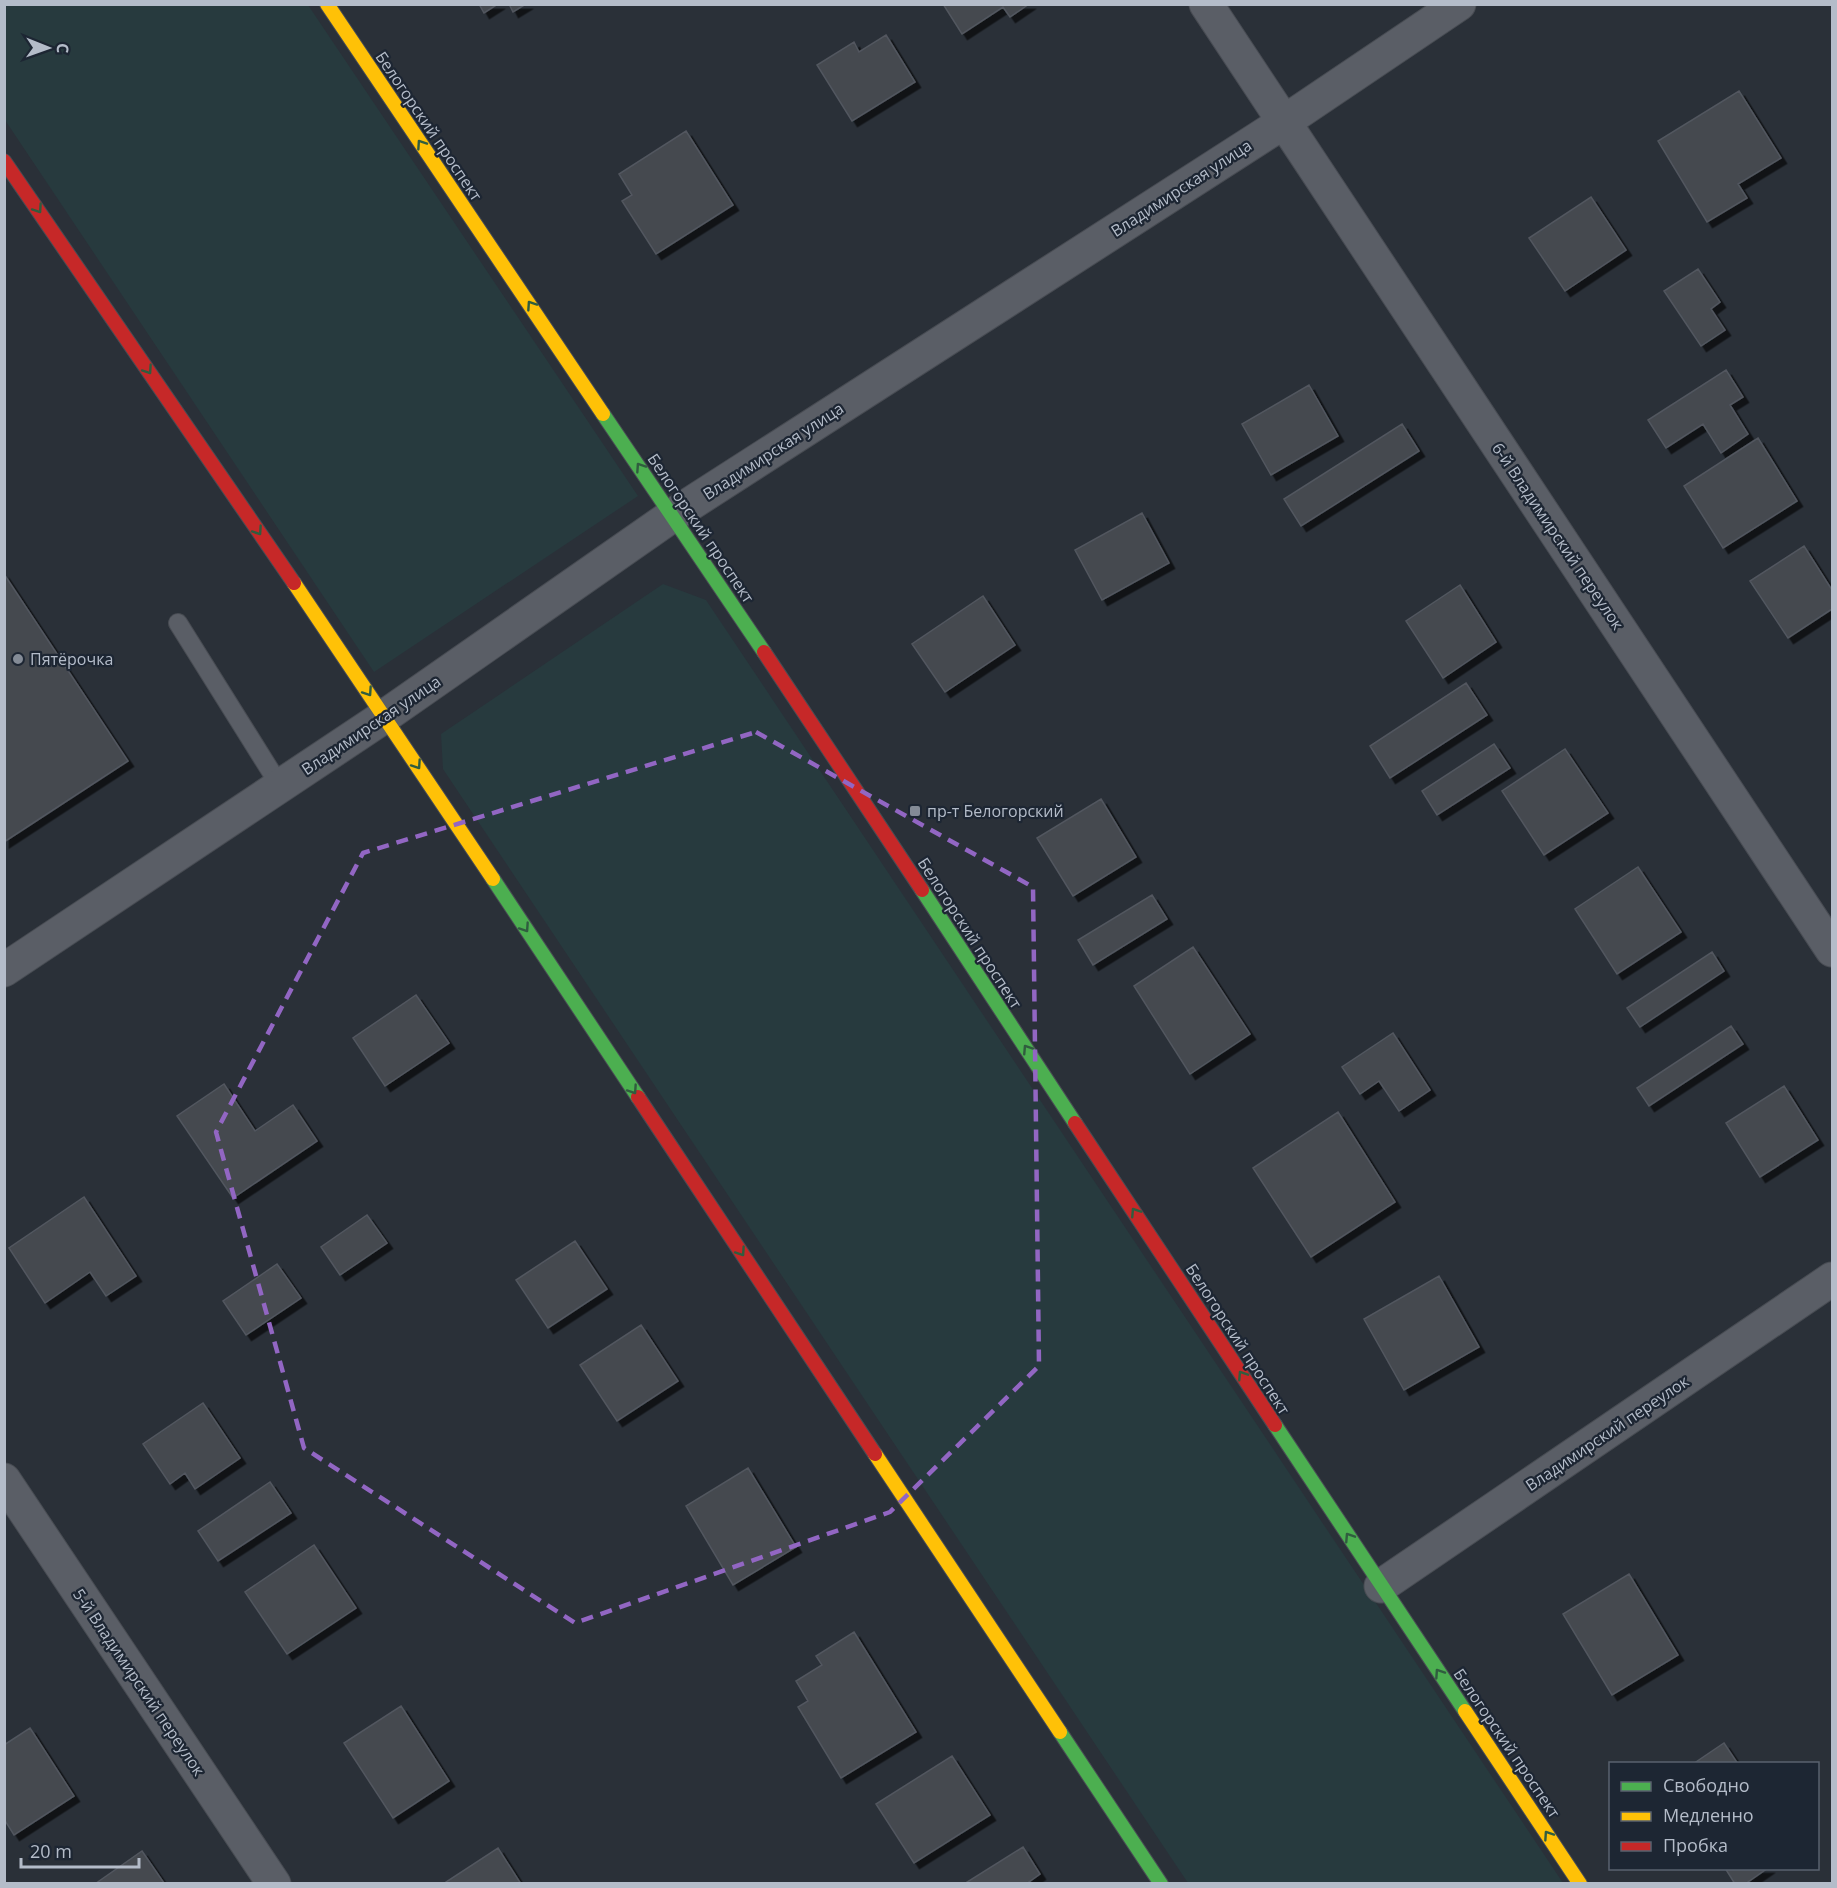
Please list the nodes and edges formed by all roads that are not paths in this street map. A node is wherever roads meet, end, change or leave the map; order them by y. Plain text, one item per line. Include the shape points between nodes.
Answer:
1 (327, 4) edge
2 (1206, 4) edge
3 (1459, 4) edge
4 (1284, 122) junction
5 (4, 161) edge
6 (673, 515) junction
7 (178, 623) dead end
8 (385, 717) junction
9 (280, 786) junction
10 (1833, 950) edge
11 (4, 970) edge
12 (1833, 1279) edge
13 (4, 1480) edge
14 (1382, 1586) junction
15 (274, 1884) edge
16 (1161, 1884) edge
17 (1581, 1884) edge

6 -> 1 street, Белогорский проспект
2 - 4 street, 6-й Владимирский переулок
3 - 4 street, Владимирская улица
4 - 6 street, Владимирская улица
4 - 10 street, 6-й Владимирский переулок
5 -> 8 street
6 - 8 street, Владимирская улица
14 -> 6 street, Белогорский проспект
7 - 9 lane
8 - 9 street, Владимирская улица
8 -> 16 street
9 - 11 street, Владимирская улица
12 - 14 street, Владимирский переулок
13 - 15 street, 5-й Владимирский переулок
17 -> 14 street, Белогорский проспект

